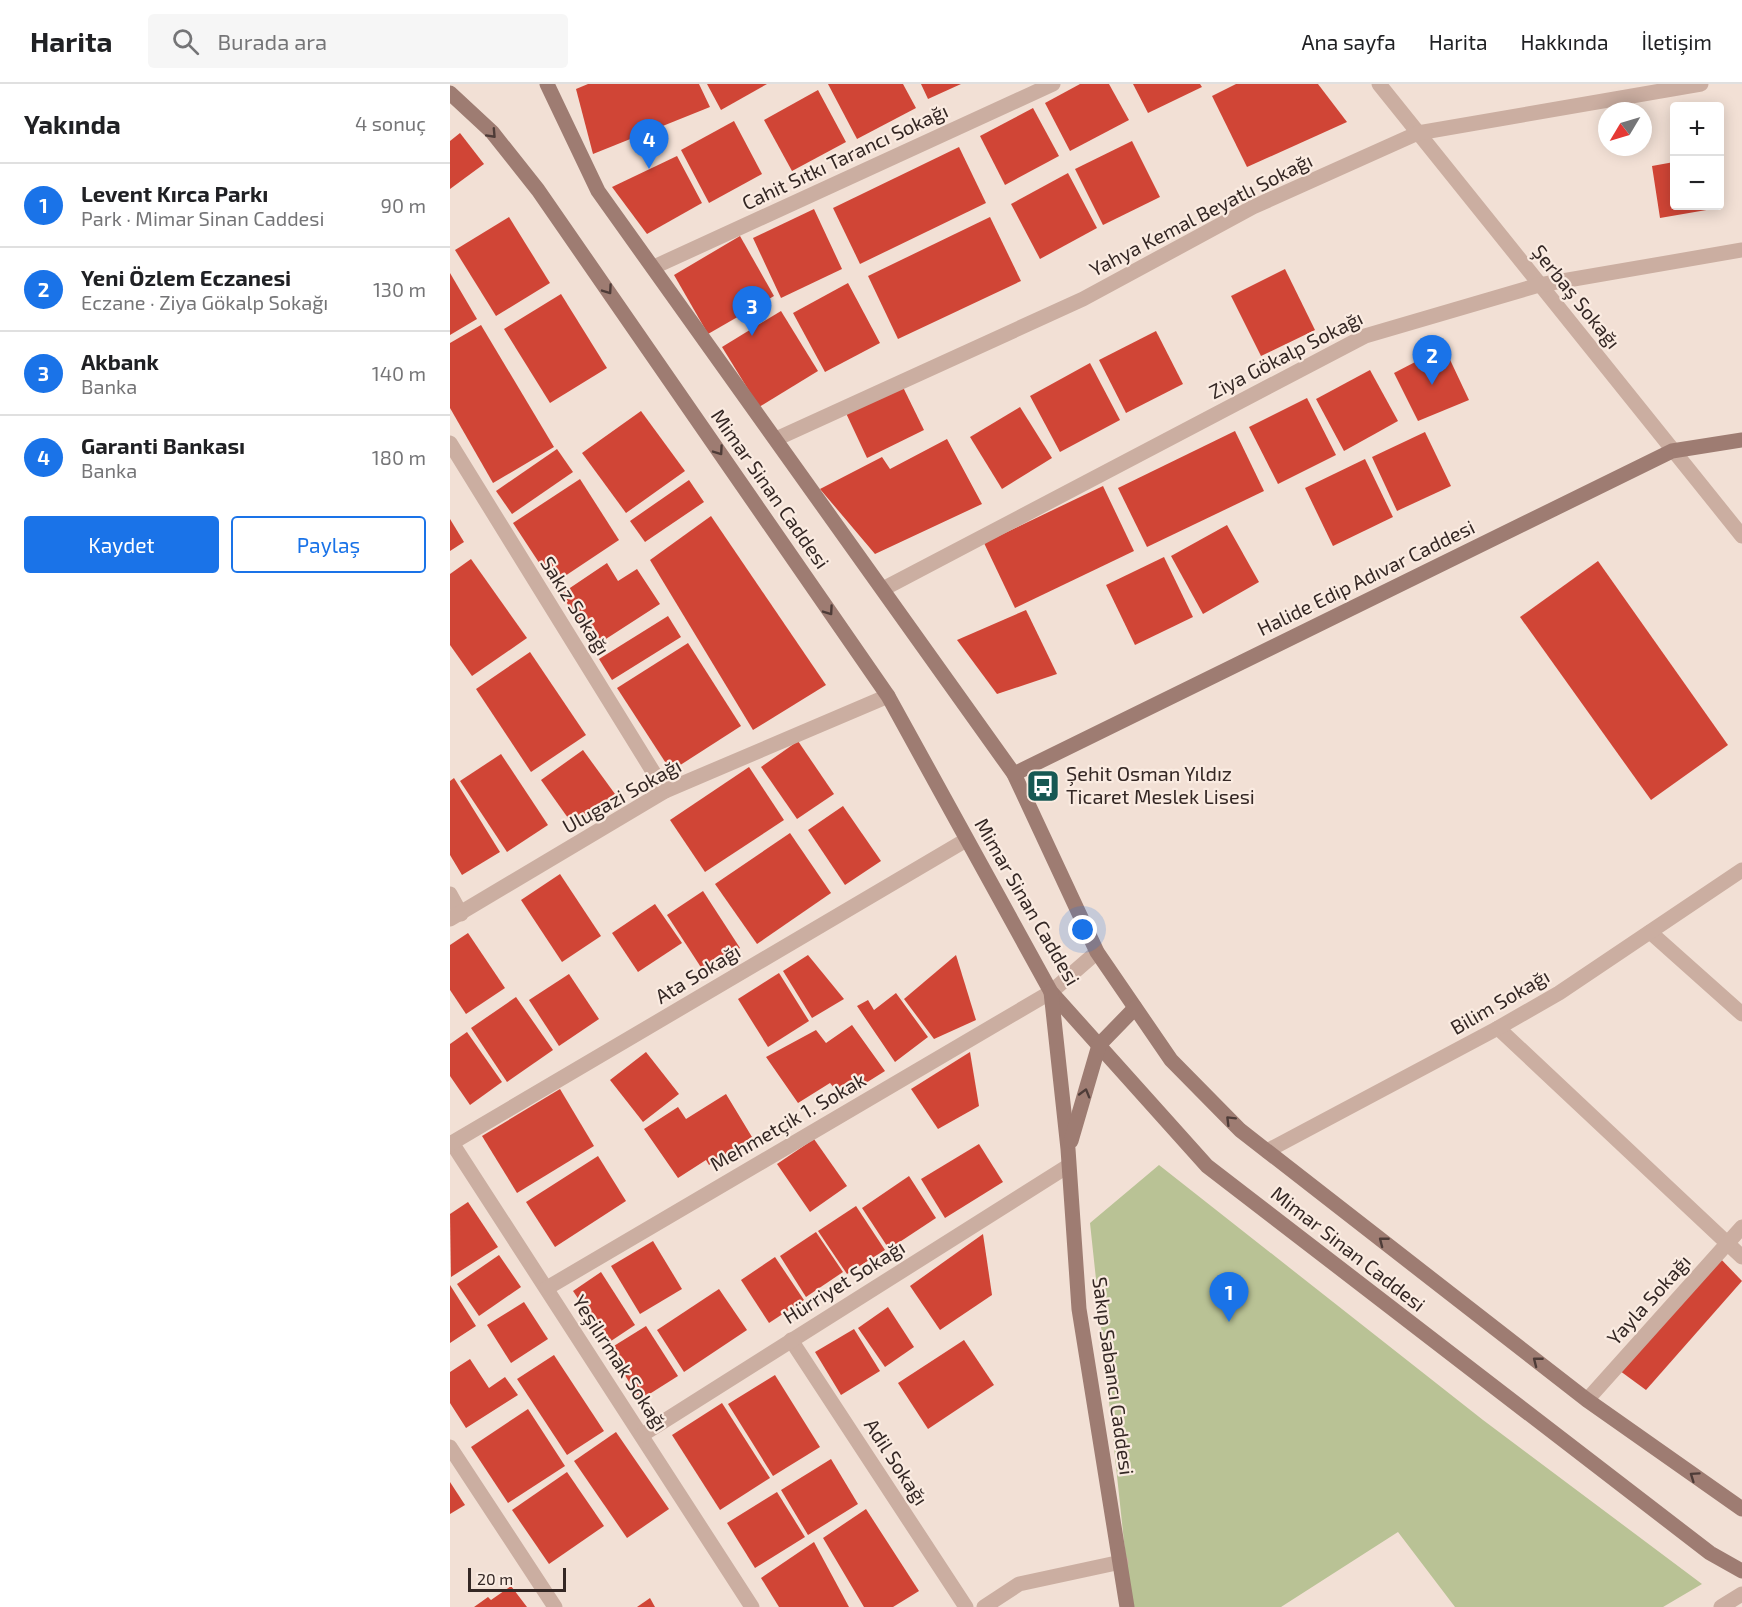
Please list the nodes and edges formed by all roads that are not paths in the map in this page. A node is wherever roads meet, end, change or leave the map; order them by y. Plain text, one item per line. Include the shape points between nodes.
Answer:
1 (1053, 84) edge
2 (1378, 84) edge
3 (1701, 84) edge
4 (549, 85) edge
5 (450, 93) edge
6 (1418, 133) junction
7 (1742, 250) edge
8 (654, 267) junction
9 (1539, 285) junction
10 (776, 439) junction
11 (1742, 440) edge
12 (450, 443) edge
13 (1672, 451) junction
14 (1742, 536) edge
15 (883, 589) junction
16 (888, 696) junction
17 (1014, 774) junction
18 (665, 791) junction
19 (966, 840) junction
20 (1742, 870) edge
21 (450, 894) edge
22 (456, 917) edge
23 (1650, 932) junction
24 (1097, 952) junction
25 (1051, 992) junction
26 (1135, 1008) junction
27 (1742, 1014) edge
28 (1498, 1028) junction
29 (1099, 1045) junction
30 (451, 1144) edge
31 (1068, 1149) junction
32 (1268, 1151) junction
33 (1068, 1166) junction
34 (1742, 1227) edge
35 (1727, 1244) junction
36 (1742, 1257) edge
37 (547, 1288) junction
38 (791, 1340) junction
39 (1587, 1400) junction
40 (642, 1435) junction
41 (450, 1446) edge
42 (1739, 1503) edge
43 (1120, 1562) junction
44 (1742, 1571) edge
45 (1742, 1594) edge
46 (555, 1607) edge
47 (752, 1607) edge
48 (966, 1607) edge
49 (984, 1607) edge
50 (1127, 1607) edge
51 (1721, 1607) edge

1 - 8 street, Cahit Sıtkı Tarancı Sokağı
2 - 6 street, Şerbaş Sokağı
3 - 6 street, Yahya Kemal Beyatlı Sokağı
4 - 8 main road, Mimar Sinan Caddesi via 598,191
5 -> 16 main road, Mimar Sinan Caddesi via 492,132 538,190
6 - 9 street, Şerbaş Sokağı
6 - 10 street, Yahya Kemal Beyatlı Sokağı via 1253,207 1083,298
7 - 9 street, Ziya Gökalp Sokağı
8 - 10 main road, Mimar Sinan Caddesi
9 - 13 street, Şerbaş Sokağı
9 - 15 street, Ziya Gökalp Sokağı via 1365,336
10 - 15 main road, Mimar Sinan Caddesi
11 - 13 main road, Halide Edip Adıvar Caddesi
12 - 18 street, Sakız Sokağı
13 - 14 street, Şerbaş Sokağı
13 - 17 main road, Halide Edip Adıvar Caddesi
15 - 17 main road, Mimar Sinan Caddesi
16 - 18 street, Ulugazi Sokağı
16 - 19 main road, Mimar Sinan Caddesi
17 - 24 main road, Mimar Sinan Caddesi
18 - 22 street, Ulugazi Sokağı
19 - 25 main road, Mimar Sinan Caddesi
19 - 30 street, Ata Sokağı
20 - 23 street, Bilim Sokağı
21 - 22 street
23 - 27 street
23 - 28 street, Bilim Sokağı
24 - 25 street, Mehmetçik 1. Sokak
24 - 26 main road, Mimar Sinan Caddesi
25 - 29 main road, Mimar Sinan Caddesi
25 - 31 main road
25 - 37 street, Mehmetçik 1. Sokak
26 - 29 main road
32 -> 26 main road, Mimar Sinan Caddesi via 1240,1130 1171,1060
28 - 32 street, Bilim Sokağı
28 - 35 street
31 -> 29 main road
29 - 44 main road, Mimar Sinan Caddesi via 1207,1166 1710,1553
30 - 37 street, Yeşilırmak Sokağı
31 - 33 main road, Sakıp Sabancı Caddesi
39 -> 32 main road, Mimar Sinan Caddesi
33 - 38 street, Hürriyet Sokağı
33 - 43 main road, Sakıp Sabancı Caddesi via 1079,1309
34 - 35 street, Yayla Sokağı
35 - 36 street
35 - 39 street, Yayla Sokağı
37 - 40 street, Yeşilırmak Sokağı
38 - 40 street, Hürriyet Sokağı
38 - 48 street, Adil Sokağı
42 -> 39 main road, Mimar Sinan Caddesi
40 - 47 street, Yeşilırmak Sokağı
41 - 46 street
43 - 49 street via 1019,1584
43 - 50 main road, Sakıp Sabancı Caddesi
45 - 51 street

